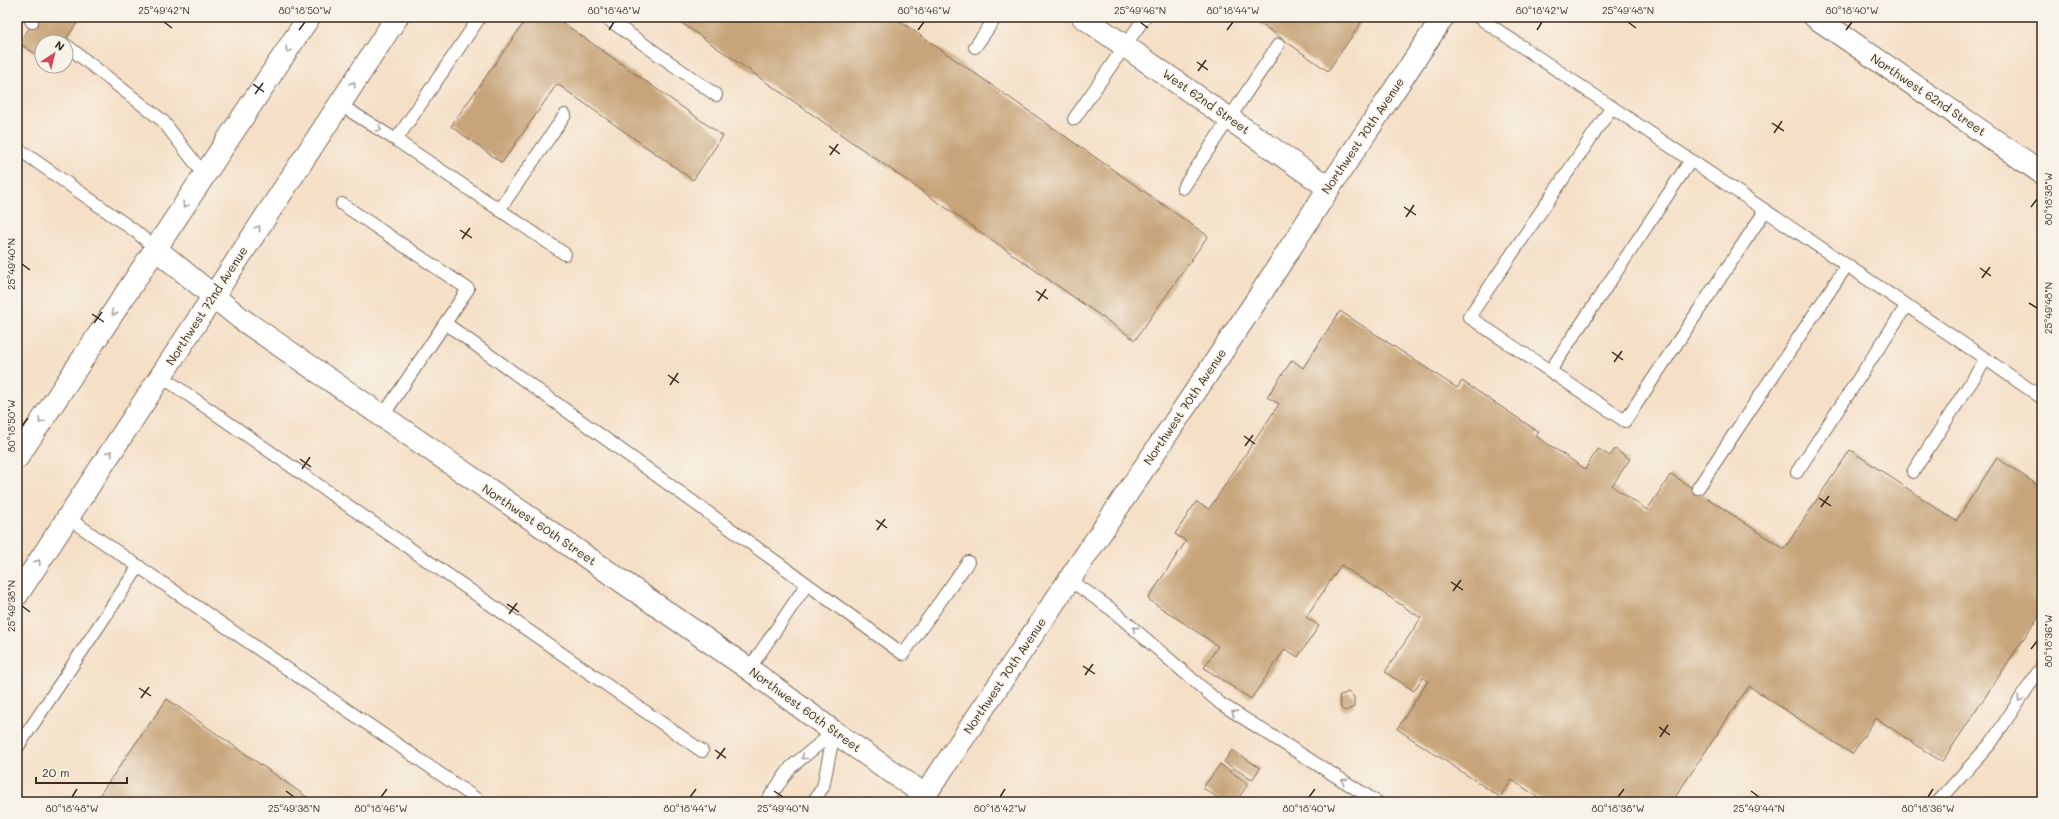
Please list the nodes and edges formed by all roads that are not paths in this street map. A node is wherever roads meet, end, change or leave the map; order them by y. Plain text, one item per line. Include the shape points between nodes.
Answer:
1 (310, 17) edge
2 (397, 17) edge
3 (480, 17) edge
4 (604, 17) edge
5 (996, 17) edge
6 (1083, 17) edge
7 (1145, 17) edge
8 (1443, 17) edge
9 (1478, 17) edge
10 (1815, 17) edge
11 (1278, 45) dead end
12 (1125, 46) junction
13 (976, 47) dead end
14 (74, 51) edge
15 (716, 95) dead end
16 (340, 104) junction
17 (1612, 107) junction
18 (565, 115) dead end
19 (1074, 119) dead end
20 (1229, 119) junction
21 (396, 140) junction
22 (17, 148) edge
23 (1691, 160) junction
24 (2042, 172) edge
25 (205, 176) junction
26 (1183, 188) dead end
27 (1329, 188) junction
28 (342, 204) dead end
29 (499, 210) junction
30 (1765, 211) junction
31 (156, 249) junction
32 (565, 254) dead end
33 (1847, 265) junction
34 (213, 296) junction
35 (1907, 305) junction
36 (445, 323) junction
37 (1986, 359) junction
38 (1550, 371) junction
39 (161, 376) junction
40 (2042, 398) edge
41 (382, 417) junction
42 (17, 458) edge
43 (1796, 472) dead end
44 (1913, 472) dead end
45 (1698, 488) dead end
46 (68, 518) junction
47 (968, 562) dead end
48 (139, 566) junction
49 (1070, 580) junction
50 (806, 584) junction
51 (17, 595) edge
52 (2042, 666) edge
53 (749, 669) junction
54 (834, 732) junction
55 (17, 748) edge
56 (702, 751) dead end
57 (930, 799) edge
58 (481, 802) edge
59 (766, 802) edge
60 (813, 802) edge
61 (1377, 802) edge
62 (1938, 802) edge

1 -> 25 street
16 -> 2 street, Northwest 72nd Avenue
3 - 21 lane
4 - 15 lane
5 - 13 lane
6 - 12 street, West 62nd Street
7 - 12 lane
8 - 27 street, Northwest 70th Avenue
9 - 17 lane
10 - 24 street, Northwest 62nd Street
11 - 20 lane
12 - 19 lane
12 - 20 street, West 62nd Street
14 - 25 lane via 163,121
16 -> 21 lane
34 -> 16 street, Northwest 72nd Avenue
17 - 23 lane
17 - 38 lane via 1469,316
18 - 29 lane
20 - 26 lane
20 - 27 street, West 62nd Street
21 - 29 lane
22 - 31 lane via 135,231
23 - 30 lane
23 - 38 lane
25 -> 31 street
27 - 49 street, Northwest 70th Avenue
28 - 36 lane via 468,289
29 - 32 lane
30 - 33 lane
30 - 38 lane via 1625,421
31 - 34 street, Northwest 60th Street
31 -> 42 street
33 - 35 lane
33 - 45 lane
34 - 39 street, Northwest 72nd Avenue
34 - 41 street, Northwest 60th Street via 240,318
35 - 37 lane
35 - 43 lane
36 - 41 lane
36 - 50 lane
37 - 40 lane
37 - 44 lane
46 -> 39 street, Northwest 72nd Avenue
39 - 56 lane
41 - 53 street, Northwest 60th Street
46 - 48 lane
51 -> 46 street, Northwest 72nd Avenue
47 - 50 lane via 903,654
48 - 55 lane
48 - 58 lane
49 - 57 street, Northwest 70th Avenue
61 -> 49 lane via 1221,704 1111,609
50 - 53 lane
52 -> 62 lane via 1991,743
53 - 54 street, Northwest 60th Street
54 - 57 street, Northwest 60th Street
54 -> 59 lane via 791,767
54 - 60 lane via 822,787

